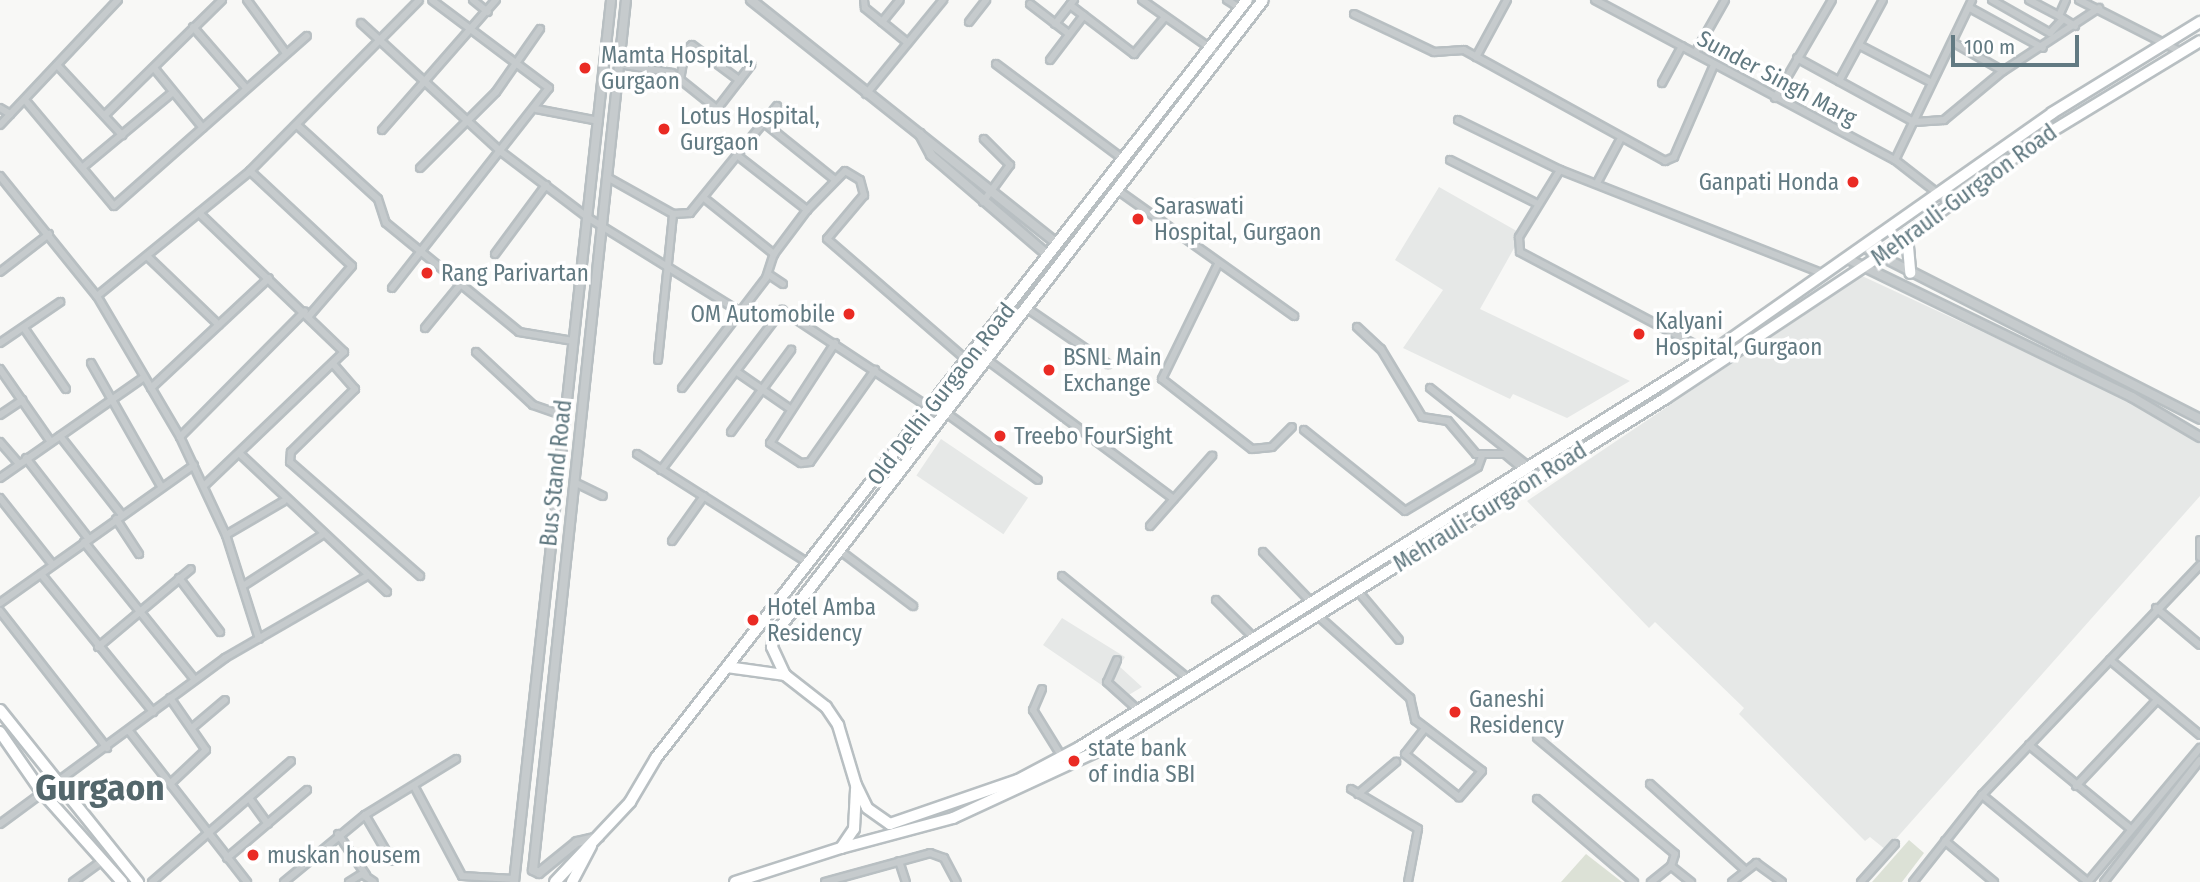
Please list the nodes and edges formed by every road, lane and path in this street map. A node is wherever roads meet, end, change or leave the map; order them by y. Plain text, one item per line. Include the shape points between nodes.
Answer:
1 (118, 0) edge
2 (222, 0) edge
3 (247, 0) edge
4 (419, 0) edge
5 (432, 0) edge
6 (473, 0) edge
7 (496, 0) edge
8 (611, 0) edge
9 (626, 0) edge
10 (751, 0) edge
11 (864, 0) edge
12 (900, 0) edge
13 (943, 0) edge
14 (986, 0) edge
15 (1142, 0) edge
16 (1227, 0) edge
17 (1262, 0) edge
18 (1507, 0) edge
19 (1595, 0) edge
20 (1715, 0) edge
21 (1832, 0) edge
22 (1883, 0) edge
23 (1972, 0) edge
24 (1992, 0) edge
25 (2029, 0) edge
26 (2066, 0) edge
27 (2079, 0) edge
28 (1724, 2) edge
29 (1072, 3) edge
30 (1244, 4) edge
31 (1030, 5) dead end
32 (1970, 8) junction
33 (2099, 8) junction
34 (488, 12) junction
35 (1354, 14) dead end
36 (1084, 15) junction
37 (1165, 17) junction
38 (2061, 18) junction
39 (882, 22) junction
40 (969, 22) dead end
41 (2200, 22) edge
42 (361, 23) dead end
43 (1055, 24) junction
44 (2075, 26) junction
45 (193, 27) junction
46 (540, 29) dead end
47 (475, 31) junction
48 (1069, 34) junction
49 (307, 36) dead end
50 (2165, 41) junction
51 (2200, 41) edge
52 (380, 42) junction
53 (908, 43) junction
54 (1954, 43) junction
55 (1859, 45) junction
56 (1682, 46) junction
57 (1210, 48) junction
58 (2043, 48) junction
59 (2181, 52) junction
60 (286, 53) junction
61 (1695, 53) junction
62 (1220, 55) junction
63 (1476, 57) junction
64 (1797, 58) junction
65 (1050, 60) dead end
66 (520, 61) junction
67 (619, 64) junction
68 (996, 64) dead end
69 (57, 65) junction
70 (751, 65) dead end
71 (1714, 65) junction
72 (154, 68) junction
73 (2003, 71) junction
74 (680, 80) junction
75 (738, 80) junction
76 (1839, 81) junction
77 (1930, 82) junction
78 (1662, 83) dead end
79 (427, 85) junction
80 (246, 88) junction
81 (173, 92) junction
82 (865, 95) junction
83 (1775, 98) junction
84 (25, 100) junction
85 (777, 106) dead end
86 (0, 107) edge
87 (536, 109) junction
88 (10, 114) junction
89 (105, 115) junction
90 (1458, 120) dead end
91 (599, 121) junction
92 (467, 122) junction
93 (764, 122) junction
94 (1914, 122) junction
95 (0, 125) edge
96 (298, 126) junction
97 (203, 128) junction
98 (382, 130) dead end
99 (920, 134) junction
100 (122, 135) junction
101 (984, 139) dead end
102 (1620, 140) junction
103 (500, 151) junction
104 (738, 156) junction
105 (1123, 159) junction
106 (1450, 160) dead end
107 (1895, 160) junction
108 (83, 167) junction
109 (420, 168) dead end
110 (1560, 170) junction
111 (250, 171) junction
112 (0, 176) edge
113 (607, 177) junction
114 (834, 180) junction
115 (1598, 181) junction
116 (546, 185) junction
117 (1115, 188) junction
118 (991, 190) junction
119 (1939, 193) junction
120 (704, 198) junction
121 (983, 202) junction
122 (1950, 203) junction
123 (1538, 204) junction
124 (807, 210) junction
125 (199, 213) junction
126 (673, 214) junction
127 (587, 217) junction
128 (601, 223) junction
129 (49, 234) junction
130 (1907, 235) junction
131 (1058, 244) junction
132 (1865, 248) junction
133 (419, 250) junction
134 (495, 254) dead end
135 (774, 254) junction
136 (148, 257) junction
137 (1049, 257) junction
138 (1878, 257) junction
139 (1848, 259) junction
140 (667, 262) junction
141 (1218, 264) junction
142 (1861, 268) junction
143 (0, 272) edge
144 (1910, 273) junction
145 (768, 274) junction
146 (1824, 274) junction
147 (269, 278) junction
148 (461, 284) junction
149 (783, 284) dead end
150 (392, 288) dead end
151 (97, 296) junction
152 (60, 302) dead end
153 (1023, 306) junction
154 (740, 312) junction
155 (307, 314) junction
156 (1294, 316) dead end
157 (219, 325) junction
158 (1357, 327) dead end
159 (24, 328) junction
160 (425, 328) dead end
161 (573, 341) junction
162 (0, 343) edge
163 (835, 343) junction
164 (791, 350) dead end
165 (476, 352) dead end
166 (1711, 353) junction
167 (984, 357) junction
168 (658, 360) dead end
169 (967, 361) junction
170 (91, 363) dead end
171 (1108, 364) dead end
172 (334, 365) junction
173 (976, 368) junction
174 (0, 369) edge
175 (875, 370) junction
176 (737, 372) junction
177 (143, 378) junction
178 (150, 388) junction
179 (682, 388) dead end
180 (1430, 388) dead end
181 (66, 389) dead end
182 (763, 390) junction
183 (22, 400) junction
184 (113, 400) junction
185 (789, 408) junction
186 (930, 408) junction
187 (944, 410) junction
188 (0, 415) edge
189 (565, 416) junction
190 (2200, 419) edge
191 (1292, 427) dead end
192 (1304, 430) dead end
193 (731, 432) dead end
194 (60, 436) junction
195 (180, 437) junction
196 (2200, 437) edge
197 (0, 442) edge
198 (51, 442) junction
199 (239, 453) junction
200 (637, 454) dead end
201 (1212, 456) dead end
202 (1482, 456) junction
203 (26, 458) junction
204 (18, 463) junction
205 (194, 465) junction
206 (1529, 466) junction
207 (661, 470) junction
208 (1540, 474) junction
209 (0, 478) edge
210 (1038, 480) dead end
211 (574, 482) junction
212 (206, 484) junction
213 (162, 486) junction
214 (603, 496) dead end
215 (704, 496) junction
216 (0, 498) edge
217 (1174, 499) junction
218 (284, 500) junction
219 (119, 517) junction
220 (1150, 526) dead end
221 (554, 528) junction
222 (571, 531) junction
223 (834, 531) junction
224 (226, 535) junction
225 (322, 535) junction
226 (86, 540) junction
227 (844, 540) junction
228 (2200, 540) edge
229 (672, 541) dead end
230 (837, 549) junction
231 (1263, 552) dead end
232 (139, 554) dead end
233 (2200, 557) edge
234 (808, 563) junction
235 (53, 565) junction
236 (2200, 565) edge
237 (191, 569) dead end
238 (41, 575) junction
239 (367, 576) junction
240 (420, 576) dead end
241 (1062, 576) dead end
242 (179, 578) junction
243 (243, 586) junction
244 (1357, 590) junction
245 (387, 592) dead end
246 (1216, 600) dead end
247 (0, 603) edge
248 (1312, 603) junction
249 (913, 607) dead end
250 (2156, 608) junction
251 (0, 611) edge
252 (138, 611) junction
253 (1317, 615) junction
254 (1271, 629) junction
255 (220, 632) dead end
256 (259, 639) junction
257 (1255, 639) junction
258 (1279, 639) junction
259 (1399, 640) dead end
260 (2200, 645) edge
261 (98, 647) junction
262 (1118, 660) dead end
263 (2109, 660) junction
264 (727, 667) junction
265 (785, 675) junction
266 (194, 679) junction
267 (1190, 680) junction
268 (1042, 689) dead end
269 (170, 698) junction
270 (225, 700) dead end
271 (2157, 701) junction
272 (1138, 709) junction
273 (0, 710) edge
274 (153, 712) junction
275 (192, 728) junction
276 (1425, 728) junction
277 (130, 731) junction
278 (0, 732) edge
279 (2200, 735) edge
280 (1537, 738) dead end
281 (2029, 745) junction
282 (107, 748) junction
283 (2200, 748) edge
284 (1062, 757) junction
285 (456, 759) dead end
286 (2200, 760) edge
287 (291, 761) dead end
288 (1396, 762) dead end
289 (56, 782) junction
290 (172, 782) junction
291 (1650, 784) dead end
292 (856, 785) junction
293 (414, 786) junction
294 (2076, 786) junction
295 (1351, 789) dead end
296 (307, 790) dead end
297 (41, 791) junction
298 (1358, 794) junction
299 (1982, 794) junction
300 (249, 798) junction
301 (1537, 799) dead end
302 (365, 815) junction
303 (0, 824) edge
304 (268, 824) junction
305 (2131, 829) junction
306 (338, 834) junction
307 (209, 835) junction
308 (599, 837) junction
309 (1945, 841) junction
310 (1895, 844) dead end
311 (591, 846) junction
312 (841, 848) junction
313 (227, 858) junction
314 (103, 860) junction
315 (392, 861) dead end
316 (899, 861) junction
317 (1671, 866) junction
318 (1744, 869) junction
319 (370, 878) edge
320 (358, 880) edge
321 (514, 881) edge
322 (74, 882) edge
323 (122, 882) edge
324 (138, 882) edge
325 (152, 882) edge
326 (247, 882) edge
327 (284, 882) edge
328 (349, 882) edge
329 (555, 882) edge
330 (572, 882) edge
331 (735, 882) edge
332 (825, 882) edge
333 (905, 882) edge
334 (957, 882) edge
335 (1408, 882) edge
336 (1634, 882) edge
337 (1651, 882) edge
338 (1690, 882) edge
339 (1732, 882) edge
340 (1782, 882) edge
341 (1861, 882) edge
342 (1913, 882) edge
343 (1994, 882) edge
344 (2088, 882) edge
345 (2105, 882) edge

1 - 69 street
2 - 45 street
3 - 60 street
4 - 52 street
5 - 47 street
6 - 34 street
7 - 34 street
8 - 91 street, Bus Stand Road
9 - 67 street, Bus Stand Road
10 - 82 street
11 - 39 street
12 - 39 street
13 - 53 street
14 - 40 street
15 - 37 street
16 - 30 street
17 - 62 main road, Old Delhi Gurgaon Road
18 - 63 street
19 - 56 street, Sunder Singh Marg
20 - 28 street
21 - 64 street
22 - 55 street
23 - 32 street
24 - 38 street via 2050,33
25 - 38 street
26 - 38 street
27 - 33 street
28 - 61 street
29 - 36 street
29 - 43 street
30 - 57 main road, Old Delhi Gurgaon Road
31 - 43 street
32 - 54 street
32 - 58 street
33 - 44 street
33 - 50 street
34 - 47 street
35 - 63 street via 1434,52 1464,50
36 - 37 street via 1134,54
36 - 48 street
37 - 57 street
38 - 44 street
39 - 53 street
41 - 50 main road, Mehrauli-Gurgaon Road
42 - 52 street
43 - 48 street
44 - 58 street
45 - 72 street
45 - 80 street
46 - 66 street
47 - 66 street
47 - 79 street
48 - 65 street
49 - 60 street
50 - 59 street
50 - 119 main road, Mehrauli-Gurgaon Road
51 - 59 main road, Mehrauli-Gurgaon Road
52 - 79 street
52 - 96 street
53 - 82 street
54 - 73 street
54 - 77 street
55 - 76 street
55 - 77 street
56 - 61 street, Sunder Singh Marg
56 - 78 street
57 - 62 street
57 - 105 main road, Old Delhi Gurgaon Road
58 - 73 street
59 - 122 main road, Mehrauli-Gurgaon Road
60 - 80 street
61 - 71 street, Sunder Singh Marg
62 - 117 main road, Old Delhi Gurgaon Road
63 - 102 street
64 - 76 street
64 - 83 street
66 - 87 street via 548,83
66 - 92 street
67 - 74 street via 659,69
67 - 113 street, Bus Stand Road
68 - 105 street
69 - 84 street
69 - 89 street
70 - 75 street
71 - 83 street, Sunder Singh Marg
71 - 102 street via 1674,157 1665,161
72 - 81 street
72 - 89 street
73 - 94 street via 1948,117
74 - 75 street via 717,109
74 - 75 street via 685,51 692,45
76 - 94 street
77 - 94 street
79 - 92 street
79 - 98 street
80 - 97 street
81 - 97 street
81 - 100 street
82 - 99 street
83 - 107 street, Sunder Singh Marg
84 - 88 street
84 - 108 street
85 - 93 street
86 - 88 street
87 - 91 street
87 - 103 street
88 - 95 street
89 - 100 street
90 - 110 street
91 - 127 street, Bus Stand Road
92 - 103 street
92 - 109 street
93 - 104 street
93 - 114 street
94 - 107 street
96 - 111 street
96 - 133 street via 378,199 381,218
97 - 108 street via 114,206
99 - 118 street
99 - 121 street via 931,155
100 - 108 street
101 - 118 street via 1010,165
102 - 115 street
103 - 116 street
103 - 133 street
104 - 120 street
104 - 124 street
105 - 131 main road, Old Delhi Gurgaon Road
106 - 123 street
107 - 119 street, Sunder Singh Marg
110 - 115 street
110 - 123 street
111 - 125 street
111 - 155 street via 352,266
112 - 129 street
113 - 126 street
113 - 128 street, Bus Stand Road
114 - 124 street
114 - 169 street via 848,171 865,190 827,239
115 - 146 street
116 - 127 street
116 - 134 street
117 - 141 street
117 - 153 main road, Old Delhi Gurgaon Road
118 - 121 street
118 - 131 street
119 - 122 street, Sunder Singh Marg
119 - 132 main road, Mehrauli-Gurgaon Road
120 - 126 street via 690,214
120 - 135 street
121 - 137 street
122 - 130 main road, Mehrauli-Gurgaon Road
123 - 166 street via 1519,237 1520,252
124 - 135 street
125 - 136 street
125 - 147 street
126 - 140 street
127 - 128 street
127 - 161 street, Bus Stand Road
128 - 140 street
128 - 211 street, Bus Stand Road
129 - 143 street
129 - 151 street
130 - 138 main road, Mehrauli-Gurgaon Road
130 - 144 main road
131 - 137 main road, Old Delhi Gurgaon Road
132 - 138 street
132 - 139 main road, Mehrauli-Gurgaon Road
133 - 148 street
133 - 150 street
135 - 145 street
136 - 151 street
136 - 157 street
137 - 169 main road, Old Delhi Gurgaon Road
138 - 142 main road, Mehrauli-Gurgaon Road
138 - 144 street
139 - 142 street
139 - 146 main road, Mehrauli-Gurgaon Road
140 - 154 street
140 - 168 street
141 - 156 street
141 - 191 street via 1162,379 1252,449 1272,447
142 - 196 street via 2132,397
142 - 208 main road, Mehrauli-Gurgaon Road
144 - 190 street
145 - 149 street
145 - 154 street
146 - 166 main road, Mehrauli-Gurgaon Road
147 - 155 street
147 - 157 street
148 - 160 street
148 - 161 street via 523,334
151 - 177 street
152 - 159 street
153 - 167 main road, Old Delhi Gurgaon Road
153 - 171 street
154 - 179 street
155 - 172 street via 342,350
155 - 195 street
157 - 178 street
158 - 202 street via 1381,349 1413,408 1448,421
159 - 162 street
159 - 181 street
161 - 189 street, Bus Stand Road
163 - 175 street
163 - 176 street via 782,310
163 - 185 street
164 - 182 street
165 - 189 street via 533,405
166 - 206 main road, Mehrauli-Gurgaon Road
167 - 173 main road, Old Delhi Gurgaon Road
167 - 217 street
169 - 173 street
169 - 186 main road, Old Delhi Gurgaon Road
170 - 184 street
172 - 199 street
172 - 240 street via 355,389 291,453 290,463
173 - 187 main road, Old Delhi Gurgaon Road
174 - 183 street
175 - 185 street via 806,463 769,440
175 - 186 street
176 - 182 street
176 - 207 street
177 - 178 street
177 - 184 street
178 - 195 street
180 - 206 street
182 - 185 street
182 - 193 street
183 - 188 street
183 - 198 street
184 - 194 street
184 - 213 street
186 - 223 main road, Old Delhi Gurgaon Road
187 - 210 street
187 - 227 main road, Old Delhi Gurgaon Road
189 - 221 street, Bus Stand Road
192 - 202 street via 1405,511 1478,467
194 - 198 street
194 - 219 street
195 - 205 street
197 - 204 street
198 - 203 street
199 - 212 street
199 - 218 street
200 - 207 street
201 - 217 street
202 - 206 street via 1505,454
203 - 204 street
203 - 226 street
204 - 209 street
205 - 212 street
205 - 213 street
206 - 208 main road
206 - 248 main road, Mehrauli-Gurgaon Road
207 - 215 street
208 - 244 main road, Mehrauli-Gurgaon Road
211 - 214 street
211 - 222 street, Bus Stand Road
212 - 224 street
213 - 219 street
215 - 229 street
215 - 234 street
216 - 235 street
217 - 220 street
218 - 224 street
218 - 225 street
219 - 226 street
219 - 232 street
221 - 222 street
221 - 321 street, Bus Stand Road
222 - 308 street, Bus Stand Road via 533,870 539,873 577,842
223 - 227 main road
223 - 234 main road, Old Delhi Gurgaon Road
224 - 243 street
225 - 239 street
225 - 243 street
226 - 235 street
226 - 252 street
227 - 230 main road, Old Delhi Gurgaon Road
228 - 233 street
230 - 249 street
230 - 265 main road, Old Delhi Gurgaon Road via 774,635 772,647
231 - 248 street
234 - 264 main road, Old Delhi Gurgaon Road
235 - 238 street
236 - 250 street
237 - 242 street
238 - 247 street
238 - 261 street
239 - 245 street
239 - 256 street
241 - 267 street
242 - 252 street
242 - 255 street
243 - 256 street
244 - 253 main road, Mehrauli-Gurgaon Road
244 - 259 street
246 - 257 street
248 - 254 main road, Mehrauli-Gurgaon Road
250 - 260 street
250 - 263 street
251 - 282 street
252 - 261 street
252 - 266 street
253 - 258 main road, Mehrauli-Gurgaon Road
253 - 276 street via 1410,698 1412,716
254 - 257 main road, Mehrauli-Gurgaon Road
254 - 258 main road
256 - 266 street
257 - 267 main road, Mehrauli-Gurgaon Road
258 - 312 main road, Mehrauli-Gurgaon Road via 1053,776 954,818
261 - 274 street
262 - 272 street via 1107,682
263 - 271 street
263 - 281 street
264 - 265 main road
264 - 308 main road, Old Delhi Gurgaon Road via 656,758 639,790
265 - 292 main road via 834,716
266 - 269 street
267 - 272 main road, Mehrauli-Gurgaon Road
268 - 284 street via 1033,710
269 - 274 street
269 - 275 street
270 - 275 street
271 - 279 street
271 - 294 street
272 - 284 main road, Mehrauli-Gurgaon Road
273 - 289 main road
274 - 277 street
275 - 290 street via 206,750
276 - 276 street via 1482,771 1459,797 1405,754
277 - 282 street
277 - 290 street
278 - 297 main road
280 - 317 street via 1675,854
281 - 294 street
281 - 299 street
282 - 289 street
283 - 305 street
284 - 292 main road, Mehrauli-Gurgaon Road via 957,804 890,824 867,808
285 - 293 street
286 - 345 street
287 - 300 street
288 - 298 street
289 - 297 street
289 - 324 main road
290 - 307 street
291 - 318 street
292 - 312 main road via 854,829
293 - 302 street
293 - 321 street via 462,876
294 - 305 street
295 - 298 street
296 - 304 street
297 - 303 street
297 - 314 main road
298 - 335 street via 1418,829
299 - 309 street
299 - 344 street
300 - 304 street
300 - 307 street
301 - 336 street
302 - 306 street
302 - 315 street
304 - 313 street
305 - 344 street
306 - 319 street
306 - 327 street
307 - 313 street
307 - 325 street
308 - 311 main road, Old Delhi Gurgaon Road
309 - 342 street
309 - 343 street
310 - 341 street
311 - 329 main road
311 - 330 main road
312 - 331 main road, Mehrauli-Gurgaon Road
313 - 326 street
314 - 322 street
314 - 323 main road
316 - 332 street
316 - 333 street
316 - 334 street via 937,855
317 - 337 street
317 - 338 street
318 - 339 street
318 - 340 street via 1762,865
319 - 320 street
320 - 328 street

